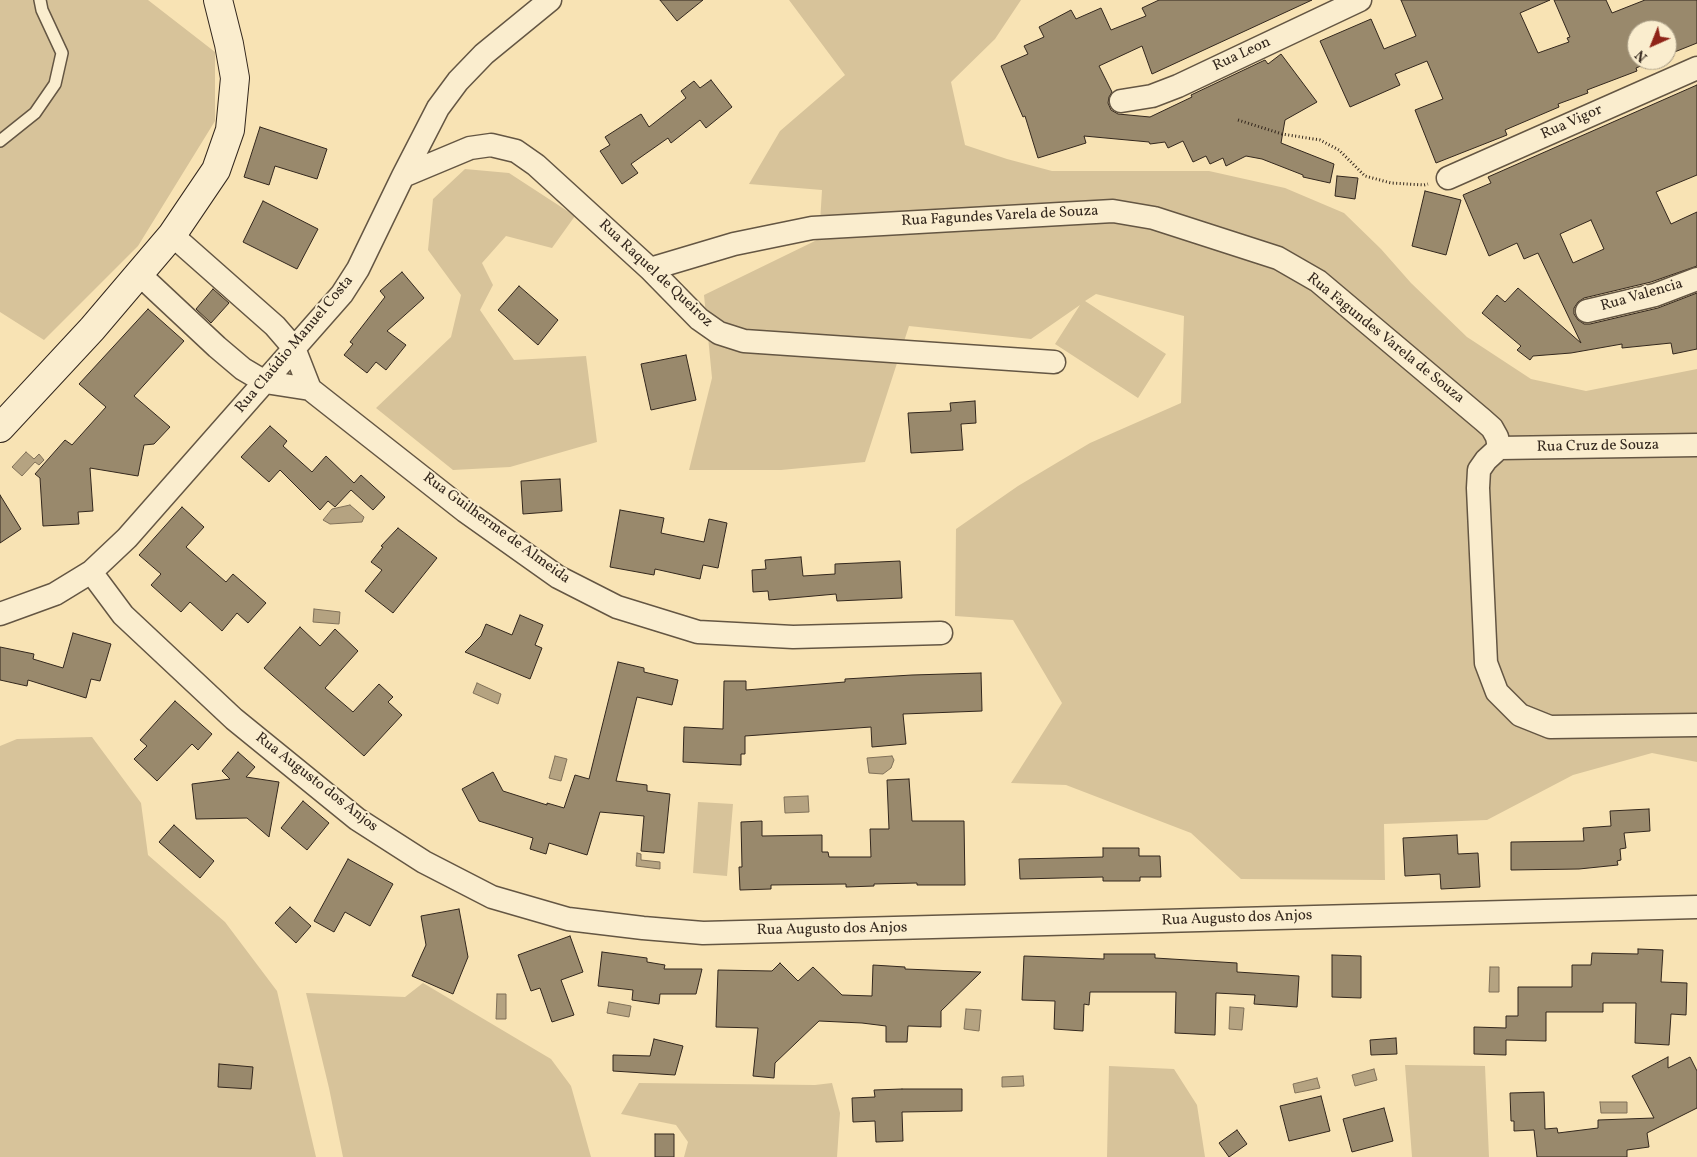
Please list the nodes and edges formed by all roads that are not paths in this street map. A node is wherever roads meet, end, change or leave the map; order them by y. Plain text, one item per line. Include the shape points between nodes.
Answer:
1 (40, 0) edge
2 (218, 0) edge
3 (550, 0) edge
4 (1360, 0) edge
5 (1697, 68) edge
6 (1121, 101) dead end
7 (0, 141) edge
8 (403, 176) junction
9 (1448, 178) road end
10 (172, 235) junction
11 (650, 269) junction
12 (138, 274) junction
13 (1697, 279) edge
14 (1587, 311) dead end
15 (294, 348) junction
16 (1054, 362) dead end
17 (265, 382) junction
18 (310, 389) junction
19 (0, 428) edge
20 (1697, 445) edge
21 (1499, 448) junction
22 (91, 572) junction
23 (0, 614) edge
24 (941, 633) dead end
25 (1697, 725) edge
26 (1697, 907) edge

1 - 7 lane via 62,53 55,84 35,114
2 - 10 street via 235,78 230,130 216,170
3 - 8 street, Rua Claúdio Manuel Costa via 484,54 458,81 438,108
4 - 6 street, Rua Leon via 1178,86 1152,96
5 - 9 street, Rua Vigor
8 - 11 street, Rua Raquel de Queiroz via 470,148 491,145 516,151 536,165
8 - 15 street, Rua Claúdio Manuel Costa via 358,269 342,294
10 - 12 street
10 - 15 street via 251,303
11 - 16 street, Rua Raquel de Queiroz via 699,320 719,333 744,341
11 - 21 street, Rua Fagundes Varela de Souza via 734,244 812,228 1113,211 1154,218 1278,258 1318,281 1492,428
12 - 17 street via 217,347
12 - 19 street
13 - 14 street, Rua Valencia via 1655,295
15 - 17 street, Rua Claúdio Manuel Costa
15 - 18 street
17 - 18 street, Rua Guilherme de Almeida
17 - 22 street, Rua Claúdio Manuel Costa via 127,538
18 - 24 street, Rua Guilherme de Almeida via 465,511 558,577 617,608 698,632 793,637
20 - 21 street, Rua Cruz de Souza
21 - 25 street via 1480,470 1478,488 1486,663 1497,692 1520,715 1550,727
22 - 23 street, Rua Claúdio Manuel Costa via 55,594
22 - 26 street, Rua Augusto dos Anjos via 123,615 234,719 357,819 424,862 492,897 568,919 702,933

